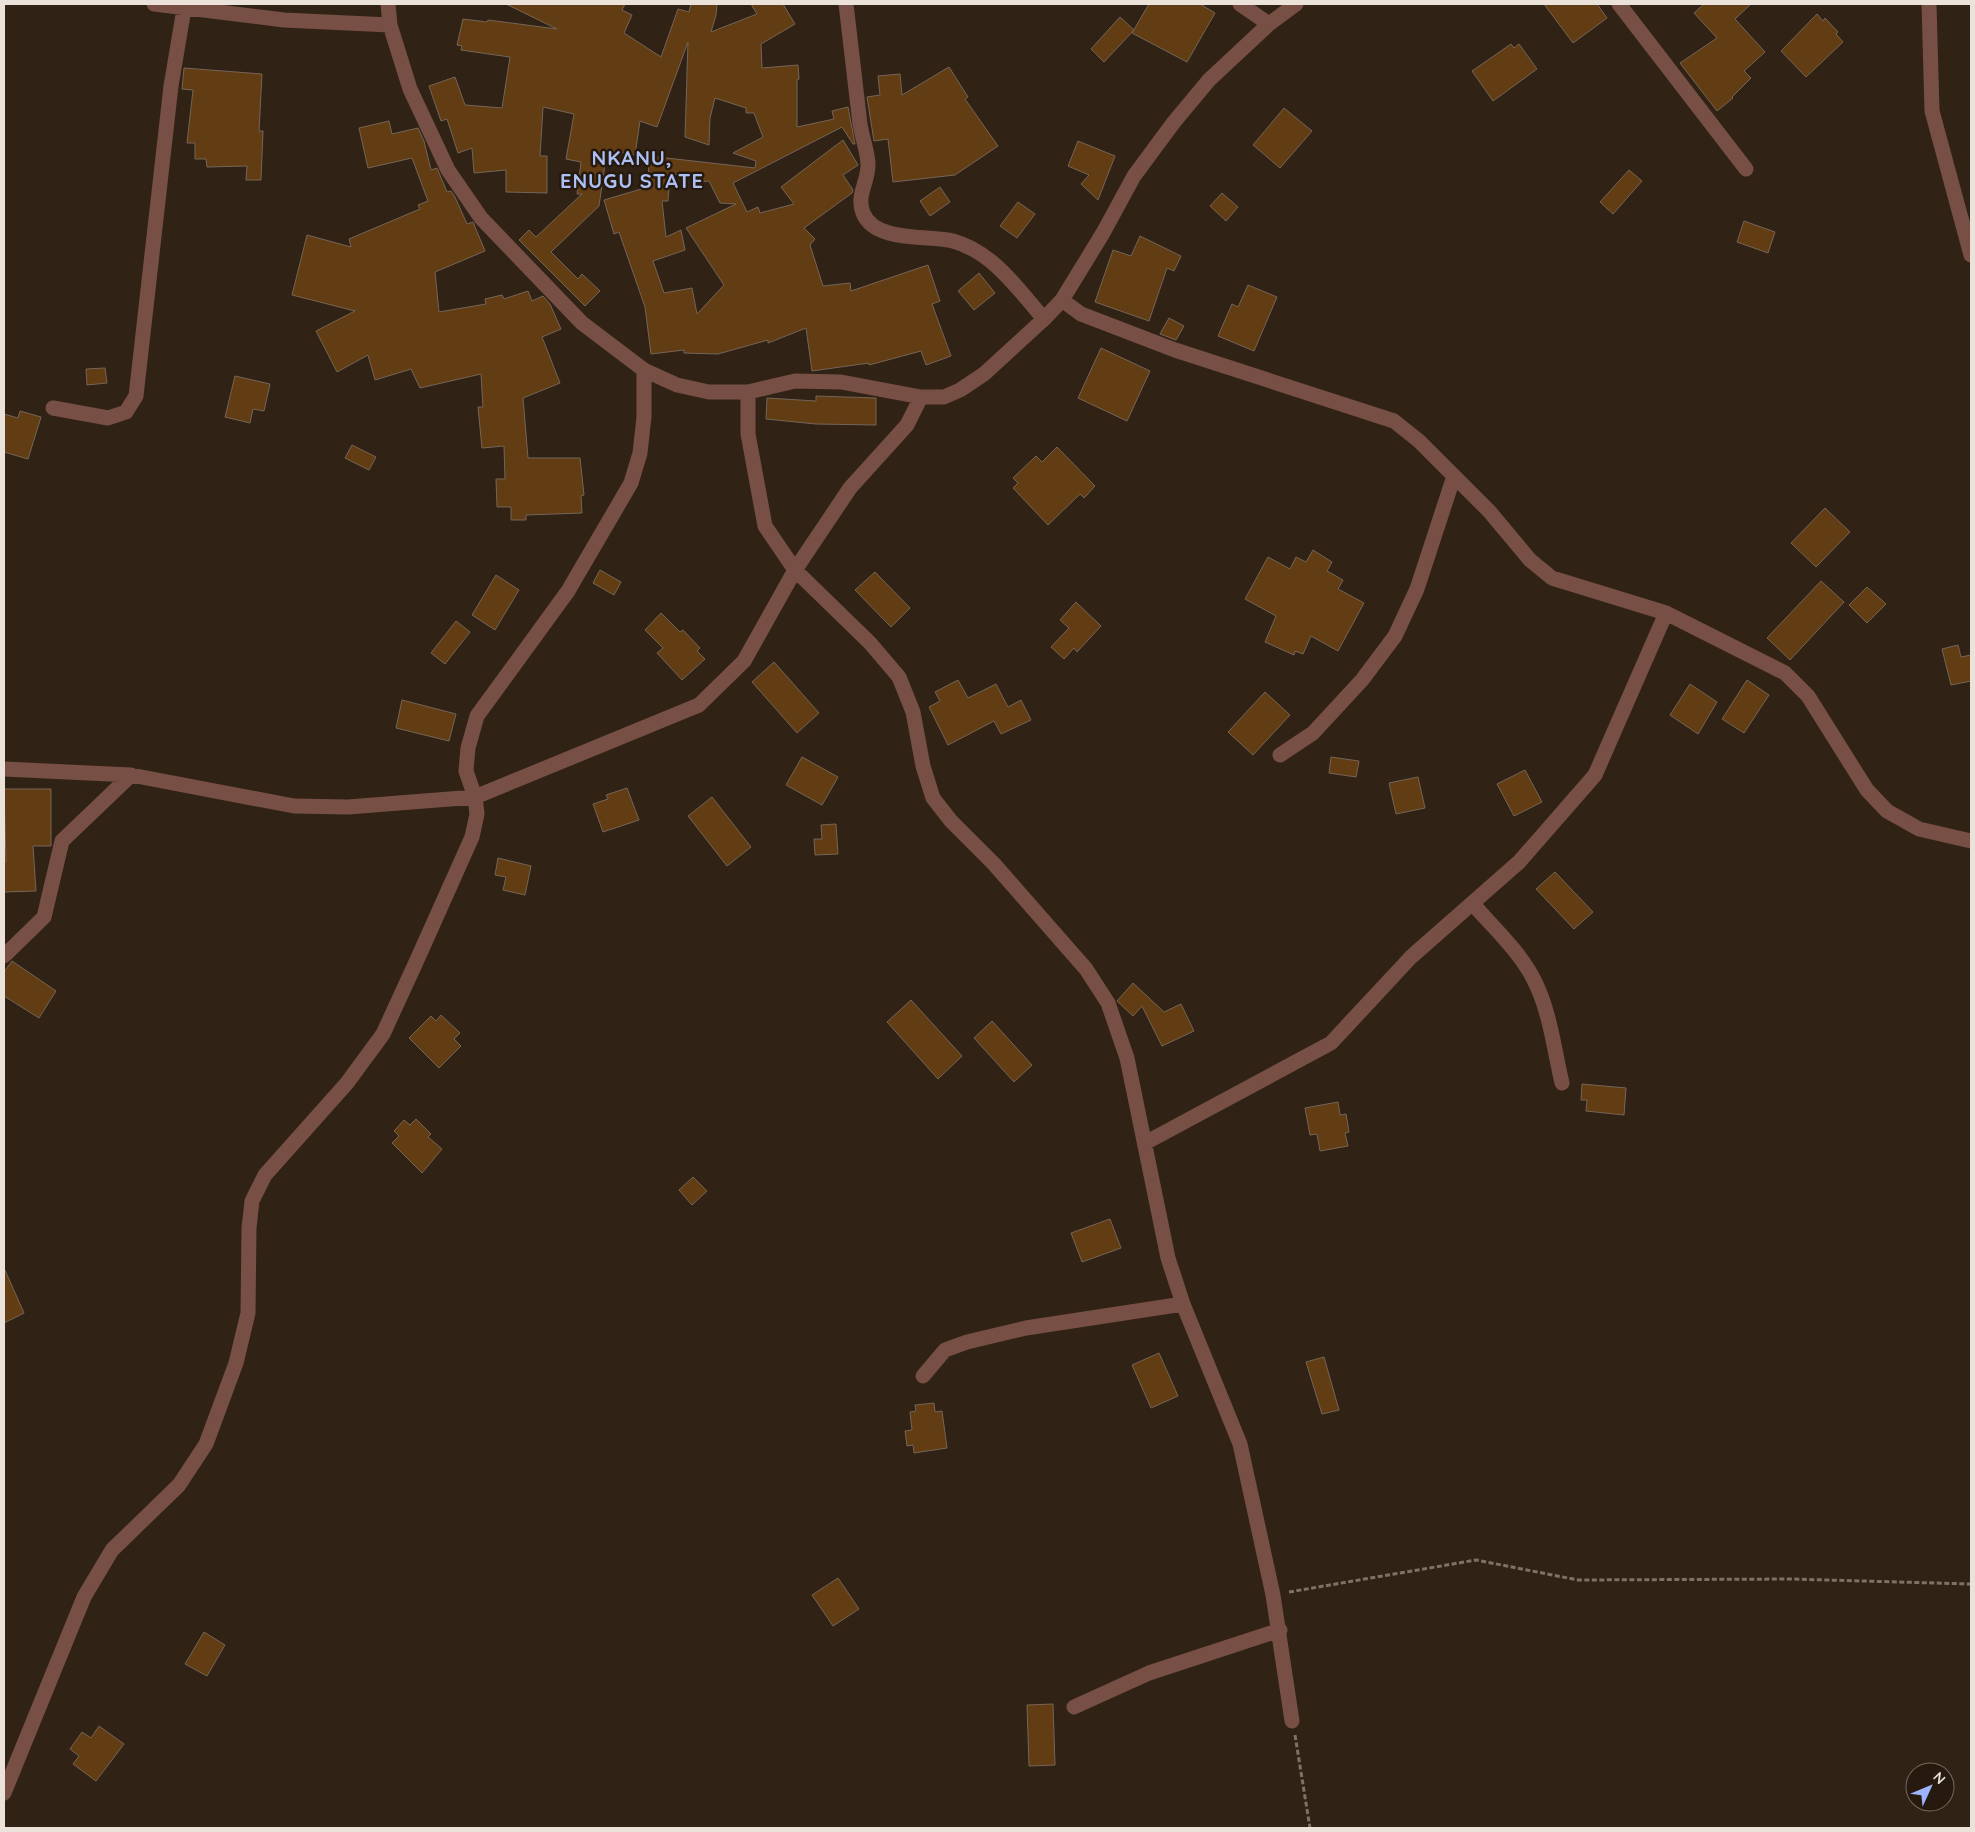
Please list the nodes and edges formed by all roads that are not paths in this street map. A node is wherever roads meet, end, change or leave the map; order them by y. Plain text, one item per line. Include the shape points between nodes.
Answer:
1 (154, 4) edge
2 (388, 4) edge
3 (846, 4) edge
4 (1240, 4) edge
5 (1296, 4) edge
6 (1619, 4) edge
7 (1929, 4) edge
8 (184, 9) junction
9 (1269, 24) junction
10 (390, 25) junction
11 (1746, 169) dead end
12 (1971, 255) edge
13 (1062, 300) junction
14 (1044, 319) junction
15 (644, 370) junction
16 (748, 392) junction
17 (921, 398) junction
18 (53, 408) dead end
19 (1454, 476) junction
20 (795, 570) junction
21 (1666, 613) junction
22 (1280, 756) dead end
23 (4, 768) edge
24 (131, 775) junction
25 (475, 797) junction
26 (1971, 841) edge
27 (1472, 903) junction
28 (4, 956) edge
29 (1562, 1083) dead end
30 (1145, 1143) junction
31 (1183, 1304) junction
32 (923, 1376) dead end
33 (1280, 1630) junction
34 (1074, 1707) dead end
35 (1292, 1721) road end
36 (4, 1793) edge

1 - 8 street
2 - 10 street
3 - 14 street via 860,127 868,166 860,197 864,215 878,229 898,236 953,241 979,251 996,264
4 - 9 street
5 - 9 street
6 - 11 street
7 - 12 street via 1932,111
8 - 10 street via 284,20
8 - 18 street via 171,86 136,396 126,412 108,418
9 - 13 street via 1209,80 1174,122 1134,176
10 - 15 street via 410,89 448,170 481,218 582,323
13 - 14 street
13 - 19 street via 1081,314 1175,350 1394,421
14 - 17 street via 984,374 960,390 944,397
15 - 16 street via 677,385 709,392
15 - 25 street via 640,453 631,482 568,591 477,716 468,748 466,772
16 - 17 street via 795,381 841,382
16 - 20 street via 748,434 765,526
17 - 20 street via 906,425 850,488
19 - 21 street via 1530,560 1552,578
19 - 22 street via 1417,589 1395,636 1362,680 1313,733
20 - 25 street via 744,661 698,705
20 - 30 street via 870,643 899,677 913,712 932,798 1056,934 1086,969 1108,1003 1127,1058
21 - 26 street via 1785,673 1808,696 1867,790 1887,811 1920,829
21 - 27 street via 1595,774 1519,862
23 - 24 street
24 - 25 street via 294,806 348,807
24 - 28 street via 62,840 44,917
25 - 36 street via 477,814 472,837 383,1034 265,1175 252,1201 248,1313 236,1363 206,1444 180,1485 112,1550 84,1597
27 - 29 street via 1533,977 1543,1000
27 - 30 street via 1411,957 1331,1043
30 - 31 street via 1168,1258
31 - 32 street via 1026,1328 967,1342 946,1350
31 - 33 street via 1240,1444
33 - 34 street via 1148,1673
33 - 35 street

